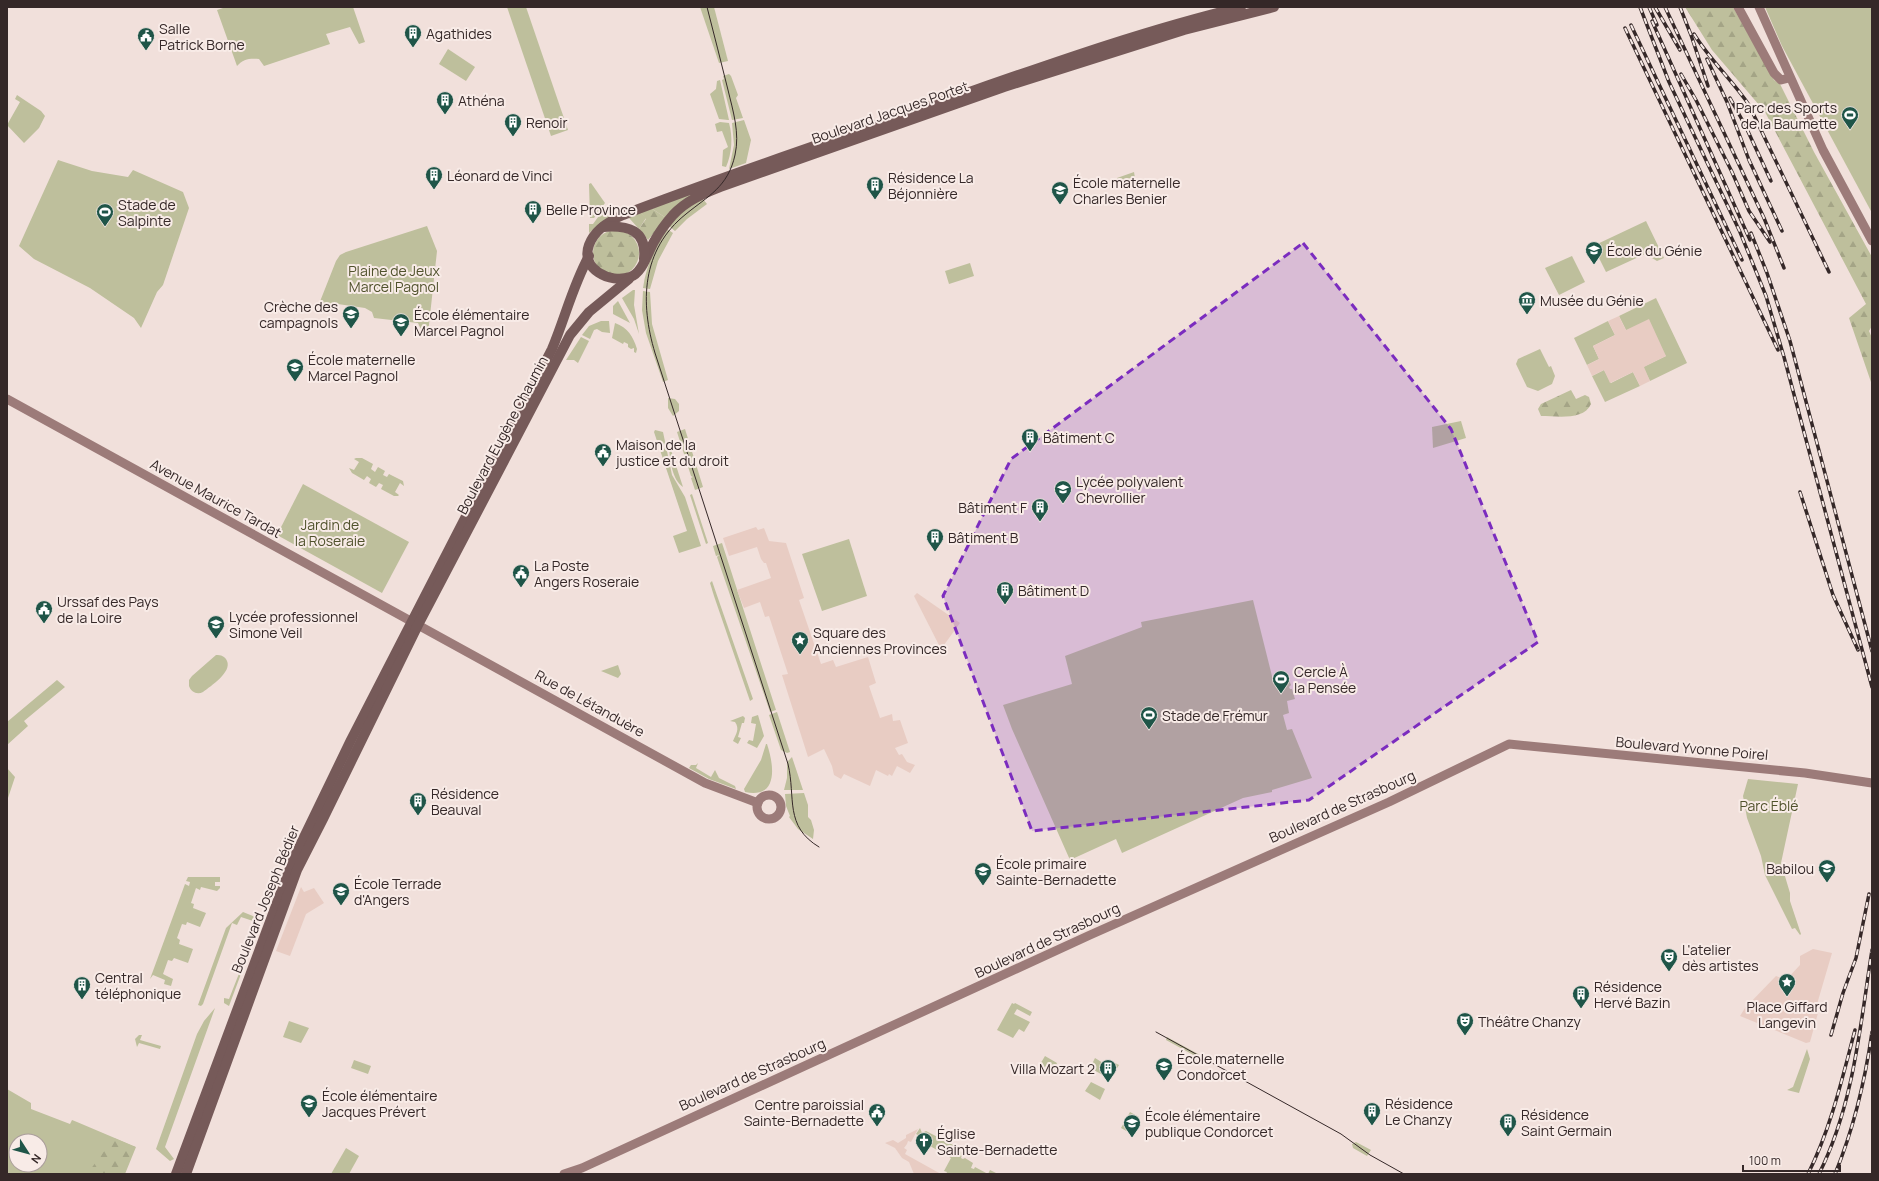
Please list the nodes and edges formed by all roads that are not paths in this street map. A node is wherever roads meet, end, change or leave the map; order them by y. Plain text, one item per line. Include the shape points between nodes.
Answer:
1 (1241, 7) edge
2 (1274, 7) edge
3 (1738, 7) edge
4 (1759, 7) edge
5 (1174, 29) junction
6 (1789, 78) junction
7 (603, 227) junction
8 (1872, 241) edge
9 (589, 256) junction
10 (644, 261) junction
11 (632, 276) junction
12 (7, 399) edge
13 (415, 623) junction
14 (1509, 744) joint
15 (1872, 783) edge
16 (758, 803) dead end
17 (176, 1174) edge
18 (186, 1174) edge
19 (564, 1174) edge

1 - 5 main road
2 - 5 main road
3 - 6 street via 1774,73 1781,80
4 - 6 street
5 - 7 main road, Boulevard Jacques Portet via 703,184 623,215
5 - 10 main road, Boulevard Jacques Portet via 698,196 674,214
6 - 8 street via 1823,150
7 - 9 main road via 588,246
7 - 10 main road via 622,227 639,235 644,246
9 - 11 main road via 597,273 614,279
9 - 13 main road, Boulevard Eugène Chaumin via 552,349
10 - 11 main road
11 - 13 main road, Boulevard Eugène Chaumin via 589,312 570,335
12 - 13 street, Avenue Maurice Tardat
13 - 16 street, Rue de Létanduère via 705,783
13 - 17 main road, Boulevard Joseph Bédier via 351,740 293,860
13 - 18 main road, Boulevard Joseph Bédier via 297,870
14 - 15 street, Boulevard Yvonne Poirel via 1856,779
14 - 19 street, Boulevard de Strasbourg via 1389,802

